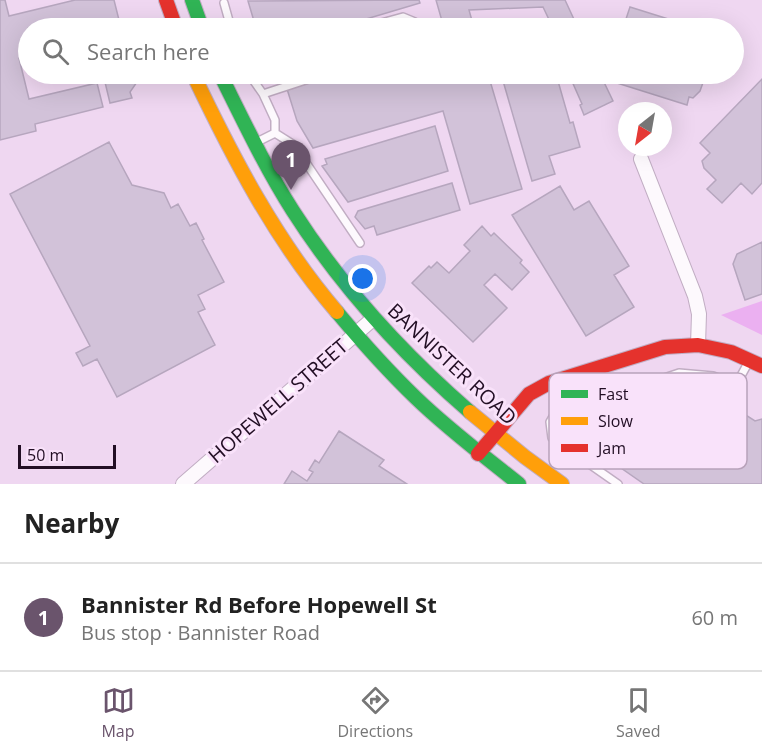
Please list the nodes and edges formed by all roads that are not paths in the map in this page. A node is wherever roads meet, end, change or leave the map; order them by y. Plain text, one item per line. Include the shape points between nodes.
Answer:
1 (166, 0) edge
2 (192, 0) edge
3 (224, 3) dead end
4 (172, 18) edge
5 (198, 18) edge
6 (228, 18) edge
7 (199, 84) edge
8 (225, 84) edge
9 (256, 84) edge
10 (294, 84) edge
11 (263, 94) junction
12 (275, 133) junction
13 (255, 144) junction
14 (641, 159) dead end
15 (360, 243) dead end
16 (374, 318) junction
17 (354, 334) junction
18 (698, 345) junction
19 (756, 363) edge
20 (581, 373) edge
21 (549, 383) edge
22 (495, 433) junction
23 (478, 454) junction
24 (596, 469) edge
25 (183, 484) edge
26 (519, 484) edge
27 (562, 484) edge
28 (618, 484) edge

1 - 4 main road
2 - 5 main road
3 - 6 lane
7 - 17 main road via 257,201
8 - 13 main road, BANNISTER ROAD
9 - 11 lane
10 - 11 lane
11 - 12 lane
12 - 13 lane
12 - 15 lane via 294,145
13 - 16 main road, BANNISTER ROAD via 304,228
14 - 18 street via 695,296
16 - 17 street, HOPEWELL STREET
16 - 22 main road, BANNISTER ROAD via 414,361
17 - 23 main road via 398,381
17 - 25 street, HOPEWELL STREET
18 - 19 main road via 731,352
18 - 20 main road via 665,347
21 - 22 main road via 529,394
22 - 23 main road
22 - 27 main road, BANNISTER ROAD
23 - 26 main road
24 - 28 lane

